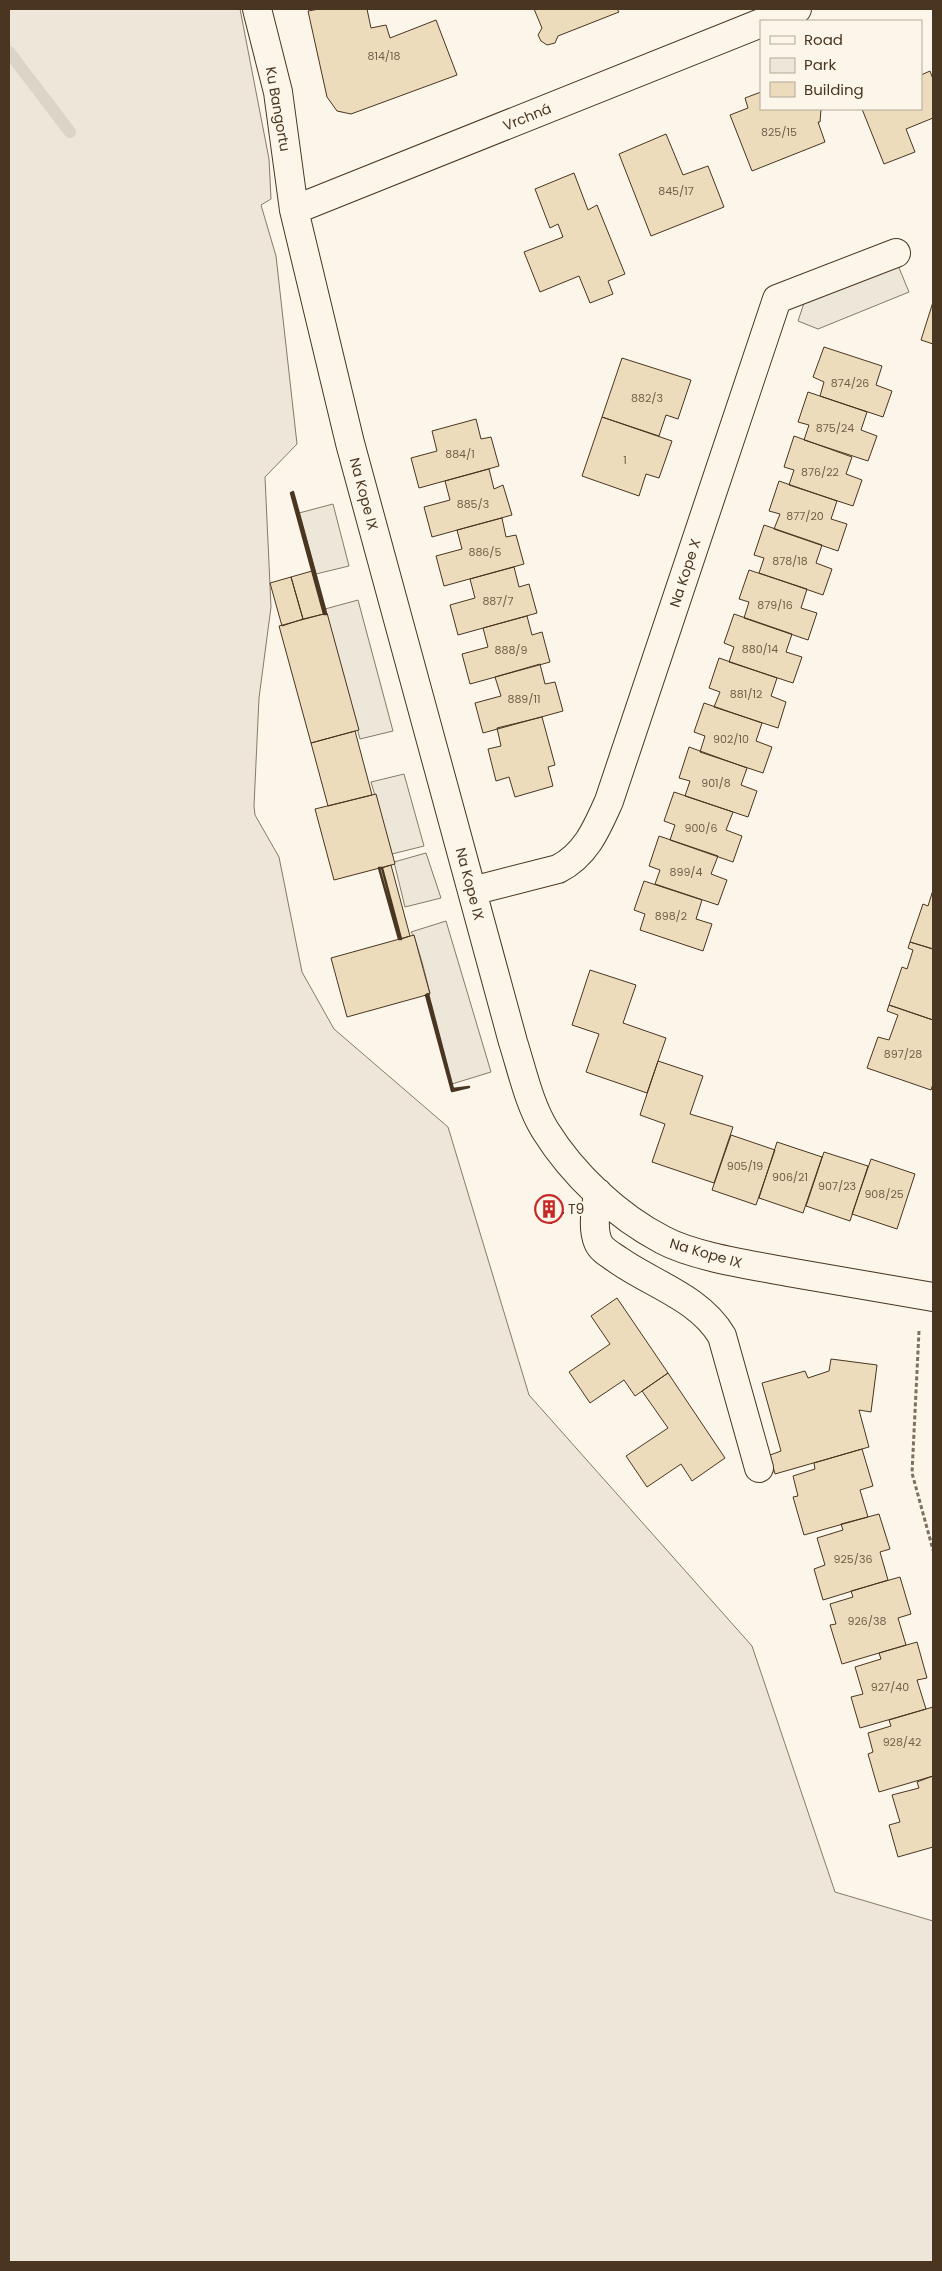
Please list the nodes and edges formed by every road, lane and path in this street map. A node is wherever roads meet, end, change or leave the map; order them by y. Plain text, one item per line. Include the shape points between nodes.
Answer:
1 (257, 9) edge
2 (797, 9) edge
3 (769, 20) edge
4 (760, 23) edge
5 (294, 210) junction
6 (896, 253) dead end
7 (472, 891) junction
8 (598, 1193) junction
9 (928, 1296) edge
10 (759, 1468) dead end
11 (933, 1550) edge

1 - 5 street, Ku Bangortu via 278,92
2 - 3 street
4 - 5 street, Vrchná
5 - 7 street, Na Kope IX via 350,443
6 - 7 street, Na Kope X via 777,299 609,801 593,836 571,862 558,869
7 - 8 street, Na Kope IX via 512,1042 544,1129
8 - 9 street, Na Kope IX via 628,1218 664,1241 703,1254
8 - 10 street via 595,1230 599,1244 638,1274 687,1300 715,1324 722,1336
9 - 11 path via 912,1474

